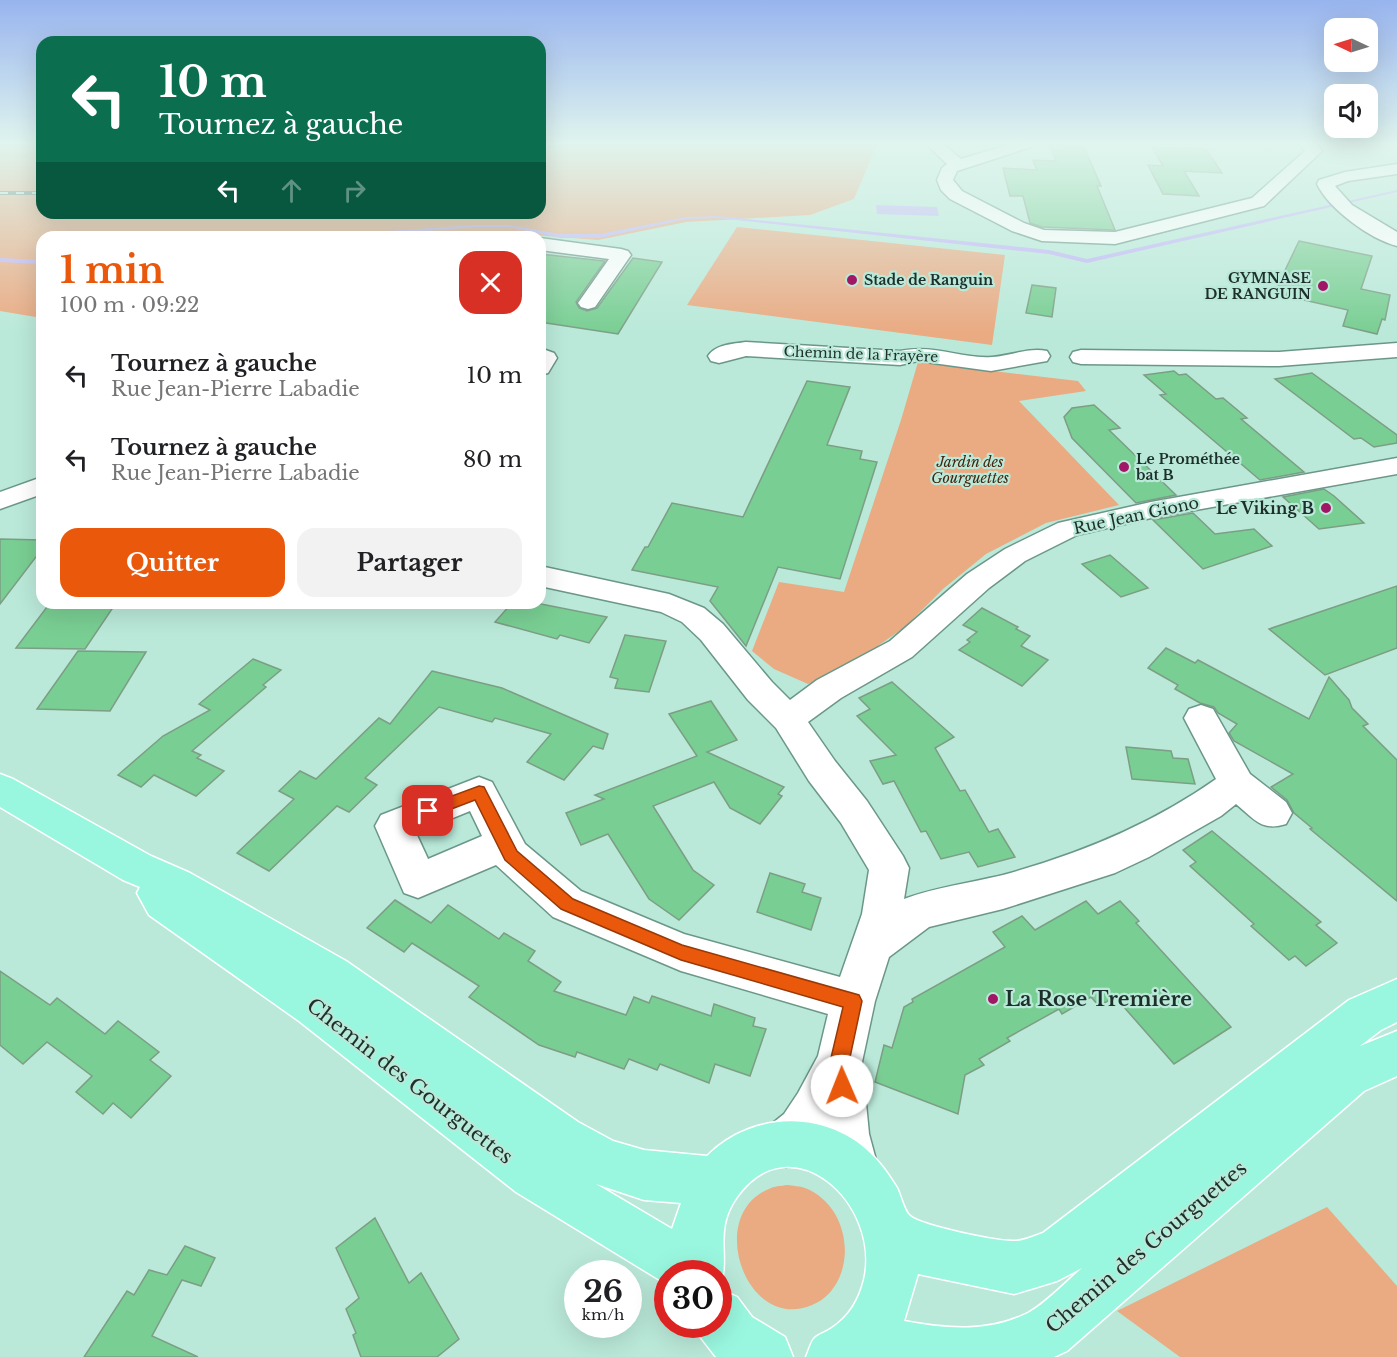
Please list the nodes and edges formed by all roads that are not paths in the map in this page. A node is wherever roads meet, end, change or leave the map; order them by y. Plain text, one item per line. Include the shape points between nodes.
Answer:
1 (980, 207) edge
2 (1237, 207) edge
3 (1344, 207) edge
4 (1397, 240) edge
5 (546, 245) edge
6 (588, 303) dead end
7 (1397, 350) edge
8 (719, 356) dead end
9 (1397, 466) edge
10 (36, 487) edge
11 (0, 501) edge
12 (546, 577) edge
13 (1201, 718) dead end
14 (788, 719) junction
15 (1237, 784) junction
16 (0, 789) edge
17 (1273, 813) dead end
18 (505, 844) dead end
19 (137, 868) junction
20 (871, 946) junction
21 (1397, 1000) edge
22 (853, 1001) junction
23 (1397, 1053) edge
24 (839, 1062) junction
25 (786, 1143) junction
26 (854, 1171) junction
27 (716, 1182) junction
28 (888, 1232) junction
29 (676, 1260) edge
30 (698, 1260) edge
31 (732, 1334) edge
32 (849, 1348) edge
33 (763, 1357) edge

1 - 2 street via 1042,235 1115,238
3 - 4 street
5 - 6 street via 621,255
7 - 8 street, Chemin de la Frayère via 1244,359 1061,357 991,364 918,354 900,358 746,349
9 - 14 street, Rue Jean Giono via 1151,510 1068,529 1015,555 978,581 901,649 829,689
10 - 11 street
12 - 14 street via 669,604 693,615
13 - 15 street
14 - 20 street via 889,868 882,914
15 - 17 street
15 - 20 street via 1135,846 1003,892 918,912
16 - 19 main road, Chemin des Gourguettes
18 - 22 street via 511,856 567,904 681,952
19 - 27 main road, Chemin des Gourguettes via 176,885 331,975 561,1139 604,1163 644,1175
19 - 29 main road, Chemin des Gourguettes via 163,902 314,1005 533,1175
20 - 22 street
21 - 28 main road via 1365,1015 1057,1255 1014,1268 916,1248
22 - 24 street
23 - 32 main road, Chemin des Gourguettes via 1348,1075 1048,1332 970,1356
24 - 25 street via 815,1110 801,1131
24 - 26 street via 845,1134
25 - 26 main road via 810,1146 833,1155
25 - 27 main road via 759,1148 735,1161
26 - 28 main road via 876,1198
27 - 30 main road via 703,1209 696,1240
28 - 32 main road via 892,1270 884,1307
31 - 33 main road

